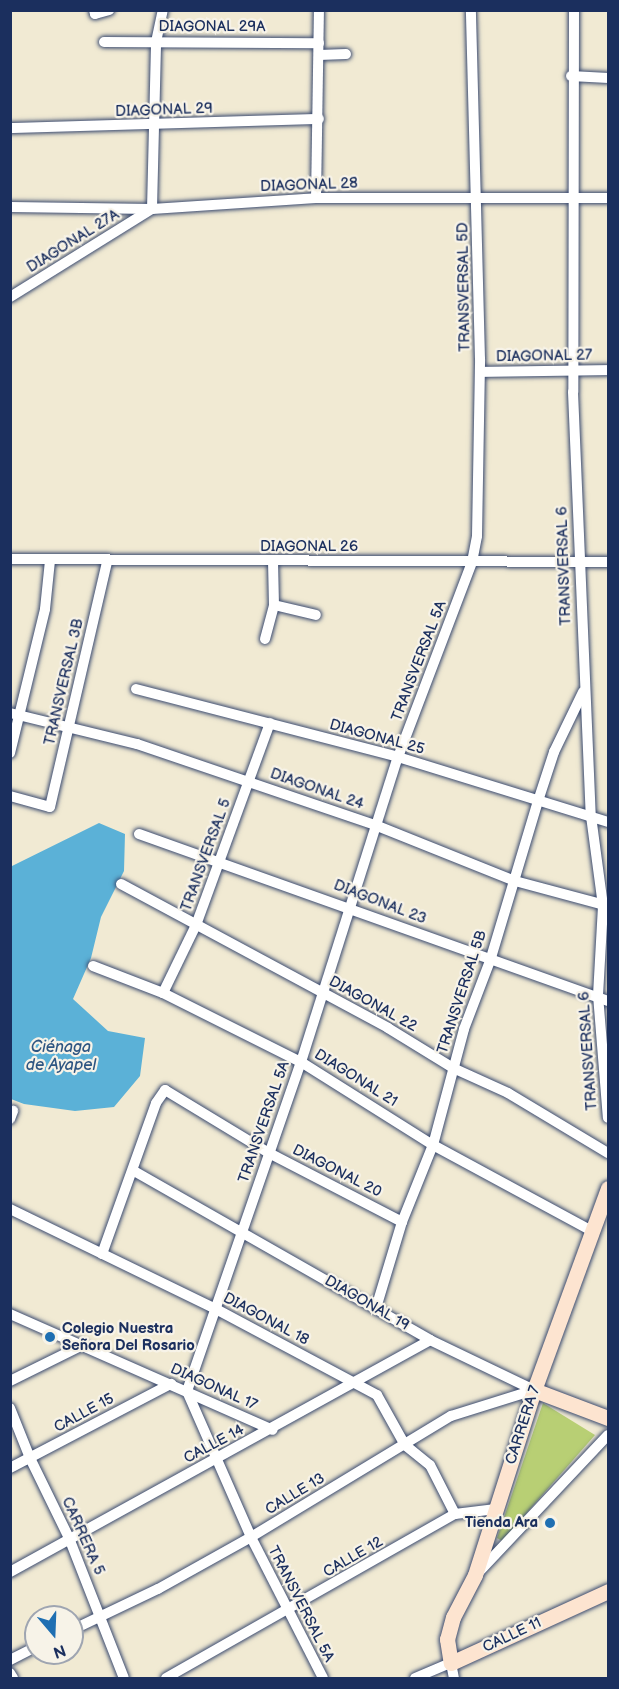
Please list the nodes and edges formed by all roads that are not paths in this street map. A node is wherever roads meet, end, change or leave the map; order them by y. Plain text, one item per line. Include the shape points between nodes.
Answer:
1 (110, 10) edge
2 (163, 10) edge
3 (319, 10) edge
4 (471, 10) edge
5 (574, 10) edge
6 (95, 12) edge
7 (104, 42) dead end
8 (156, 42) junction
9 (320, 43) junction
10 (346, 54) dead end
11 (319, 55) junction
12 (571, 76) junction
13 (609, 78) edge
14 (319, 119) junction
15 (151, 126) junction
16 (10, 128) edge
17 (477, 197) junction
18 (316, 198) junction
19 (573, 198) junction
20 (609, 198) edge
21 (10, 207) edge
22 (152, 209) junction
23 (10, 297) edge
24 (574, 370) junction
25 (609, 370) edge
26 (480, 372) junction
27 (10, 559) edge
28 (50, 561) junction
29 (273, 562) junction
30 (472, 562) junction
31 (609, 562) edge
32 (107, 563) junction
33 (579, 563) junction
34 (274, 605) junction
35 (316, 615) dead end
36 (265, 639) dead end
37 (584, 688) junction
38 (136, 689) dead end
39 (16, 714) edge
40 (270, 723) junction
41 (68, 726) junction
42 (10, 753) edge
43 (398, 757) junction
44 (248, 781) junction
45 (10, 796) edge
46 (538, 801) junction
47 (591, 816) junction
48 (609, 822) edge
49 (375, 825) junction
50 (139, 834) dead end
51 (220, 860) junction
52 (515, 881) junction
53 (121, 884) dead end
54 (350, 906) junction
55 (606, 906) edge
56 (196, 925) junction
57 (490, 961) junction
58 (93, 966) dead end
59 (163, 993) junction
60 (323, 993) junction
61 (598, 995) junction
62 (609, 1000) edge
63 (301, 1062) junction
64 (453, 1068) junction
65 (609, 1118) edge
66 (433, 1145) junction
67 (269, 1153) junction
68 (609, 1153) edge
69 (134, 1171) junction
70 (609, 1188) edge
71 (10, 1209) edge
72 (402, 1222) junction
73 (244, 1231) junction
74 (594, 1232) junction
75 (102, 1254) junction
76 (214, 1308) junction
77 (376, 1308) junction
78 (10, 1314) edge
79 (430, 1340) junction
80 (83, 1346) junction
81 (10, 1381) edge
82 (171, 1384) junction
83 (356, 1384) junction
84 (187, 1390) junction
85 (534, 1390) junction
86 (10, 1408) edge
87 (609, 1418) edge
88 (273, 1430) junction
89 (609, 1435) edge
90 (405, 1444) junction
91 (30, 1458) junction
92 (219, 1458) junction
93 (10, 1468) edge
94 (496, 1509) junction
95 (455, 1514) junction
96 (250, 1537) junction
97 (69, 1538) junction
98 (10, 1572) edge
99 (475, 1575) junction
100 (609, 1591) edge
101 (286, 1612) junction
102 (102, 1616) junction
103 (84, 1624) edge
104 (24, 1653) edge
105 (10, 1660) edge
106 (452, 1671) edge
107 (10, 1673) edge
108 (13, 1678) edge
109 (124, 1678) edge
110 (166, 1678) edge
111 (322, 1678) edge
112 (415, 1678) edge

1 - 6 street
2 - 8 street
3 - 9 street
4 - 17 street, TRANSVERSAL 5D
5 - 12 street, TRANSVERSAL 6
7 - 8 street, DIAGONAL 29A
8 - 9 street, DIAGONAL 29A
8 - 15 street
9 - 11 street
10 - 11 street
11 - 14 street
12 - 13 street
12 - 19 street, TRANSVERSAL 6
14 - 15 street, DIAGONAL 29
14 - 18 street
15 - 16 street, DIAGONAL 29
15 - 22 street
17 - 18 street, DIAGONAL 28
17 - 19 street, DIAGONAL 28
17 - 26 street, TRANSVERSAL 5D
18 - 22 street, DIAGONAL 28
19 - 20 street, DIAGONAL 28
19 - 24 street, TRANSVERSAL 6
21 - 22 street, DIAGONAL 28
22 - 23 street, DIAGONAL 27A
24 - 25 street, DIAGONAL 27
24 - 26 street, DIAGONAL 27
24 - 33 street, TRANSVERSAL 6
26 - 30 street, TRANSVERSAL 5D via 477,536
27 - 28 street, DIAGONAL 26
28 - 32 street, DIAGONAL 26
28 - 39 street via 45,609
29 - 30 street, DIAGONAL 26
29 - 32 street, DIAGONAL 26
29 - 34 street
30 - 33 street, DIAGONAL 26
30 - 43 street, TRANSVERSAL 5A
31 - 33 street, DIAGONAL 26
32 - 41 street, TRANSVERSAL 3B
33 - 37 street, TRANSVERSAL 6
34 - 35 street
34 - 36 street
37 - 46 street, TRANSVERSAL 5B via 554,752
37 - 47 street, TRANSVERSAL 6
38 - 40 street, DIAGONAL 25
39 - 41 street, DIAGONAL 24
39 - 42 street
40 - 43 street, DIAGONAL 25
40 - 44 street, TRANSVERSAL 5
41 - 44 street, DIAGONAL 24
41 - 45 street, TRANSVERSAL 3B via 50,807
43 - 46 street, DIAGONAL 25
43 - 49 street, TRANSVERSAL 5A
44 - 49 street, DIAGONAL 24
44 - 51 street, TRANSVERSAL 5
46 - 47 street, DIAGONAL 25
46 - 52 street, TRANSVERSAL 5B
47 - 48 street, DIAGONAL 25
47 - 55 street, TRANSVERSAL 6
49 - 52 street, DIAGONAL 24
49 - 54 street, TRANSVERSAL 5A
50 - 51 street, DIAGONAL 23
51 - 54 street, DIAGONAL 23
51 - 56 street, TRANSVERSAL 5
52 - 55 street, DIAGONAL 24
52 - 57 street, TRANSVERSAL 5B
53 - 56 street, DIAGONAL 22
54 - 57 street, DIAGONAL 23
54 - 60 street, TRANSVERSAL 5A
55 - 61 street, TRANSVERSAL 6
56 - 59 street, TRANSVERSAL 5
56 - 60 street, DIAGONAL 22
57 - 61 street, DIAGONAL 23
57 - 64 street, TRANSVERSAL 5B
58 - 59 street, DIAGONAL 21
59 - 63 street, DIAGONAL 21
60 - 63 street, TRANSVERSAL 5A
60 - 64 street, DIAGONAL 22
61 - 62 street, DIAGONAL 23
61 - 65 street, TRANSVERSAL 6
63 - 66 street, DIAGONAL 21
63 - 67 street, TRANSVERSAL 5A
64 - 66 street, TRANSVERSAL 5B
64 - 68 street, DIAGONAL 22 via 508,1093
66 - 72 street, TRANSVERSAL 5B
66 - 74 street, DIAGONAL 21
67 - 69 street, DIAGONAL 20 via 165,1090 156,1103
67 - 72 street, DIAGONAL 20
67 - 73 street, TRANSVERSAL 5A
69 - 73 street, DIAGONAL 19
69 - 75 street
70 - 74 main road, CARRERA 7
71 - 75 street, DIAGONAL 18
72 - 77 street, TRANSVERSAL 5B
73 - 76 street, TRANSVERSAL 5A
73 - 77 street, DIAGONAL 19
74 - 85 main road, CARRERA 7
75 - 76 street, DIAGONAL 18
76 - 83 street, DIAGONAL 18
76 - 84 street, TRANSVERSAL 5A
77 - 79 street, DIAGONAL 19
78 - 80 street, DIAGONAL 17
79 - 83 street, CALLE 14
79 - 85 street, DIAGONAL 19
80 - 81 street
80 - 82 street, DIAGONAL 17
82 - 84 street, DIAGONAL 17
82 - 91 street, CALLE 15
83 - 88 street, CALLE 14
83 - 90 street, DIAGONAL 18 via 377,1395
84 - 88 street, DIAGONAL 17
84 - 92 street, TRANSVERSAL 5A
85 - 87 main road, DIAGONAL 19
85 - 90 street, CALLE 13 via 451,1416
85 - 94 main road, CARRERA 7
86 - 91 street, CARRERA 5
88 - 92 street, CALLE 14
89 - 99 street
90 - 95 street, DIAGONAL 18 via 430,1465
90 - 96 street, CALLE 13
91 - 93 street, CALLE 15
91 - 97 street, CARRERA 5
92 - 96 street, TRANSVERSAL 5A
92 - 97 street, CALLE 14
94 - 95 street, CALLE 12
94 - 99 main road, CARRERA 7
95 - 101 street, CALLE 12
96 - 101 street, TRANSVERSAL 5A
96 - 102 street, CALLE 13
97 - 98 street, CALLE 14
97 - 102 street, CARRERA 5
99 - 106 main road, CARRERA 7 via 453,1617 447,1639
100 - 106 main road, CALLE 11
101 - 110 street, CALLE 12
101 - 111 street, TRANSVERSAL 5A
102 - 103 street, CALLE 13
102 - 109 street, CARRERA 5
104 - 105 street
106 - 112 street, CALLE 11
107 - 108 street

